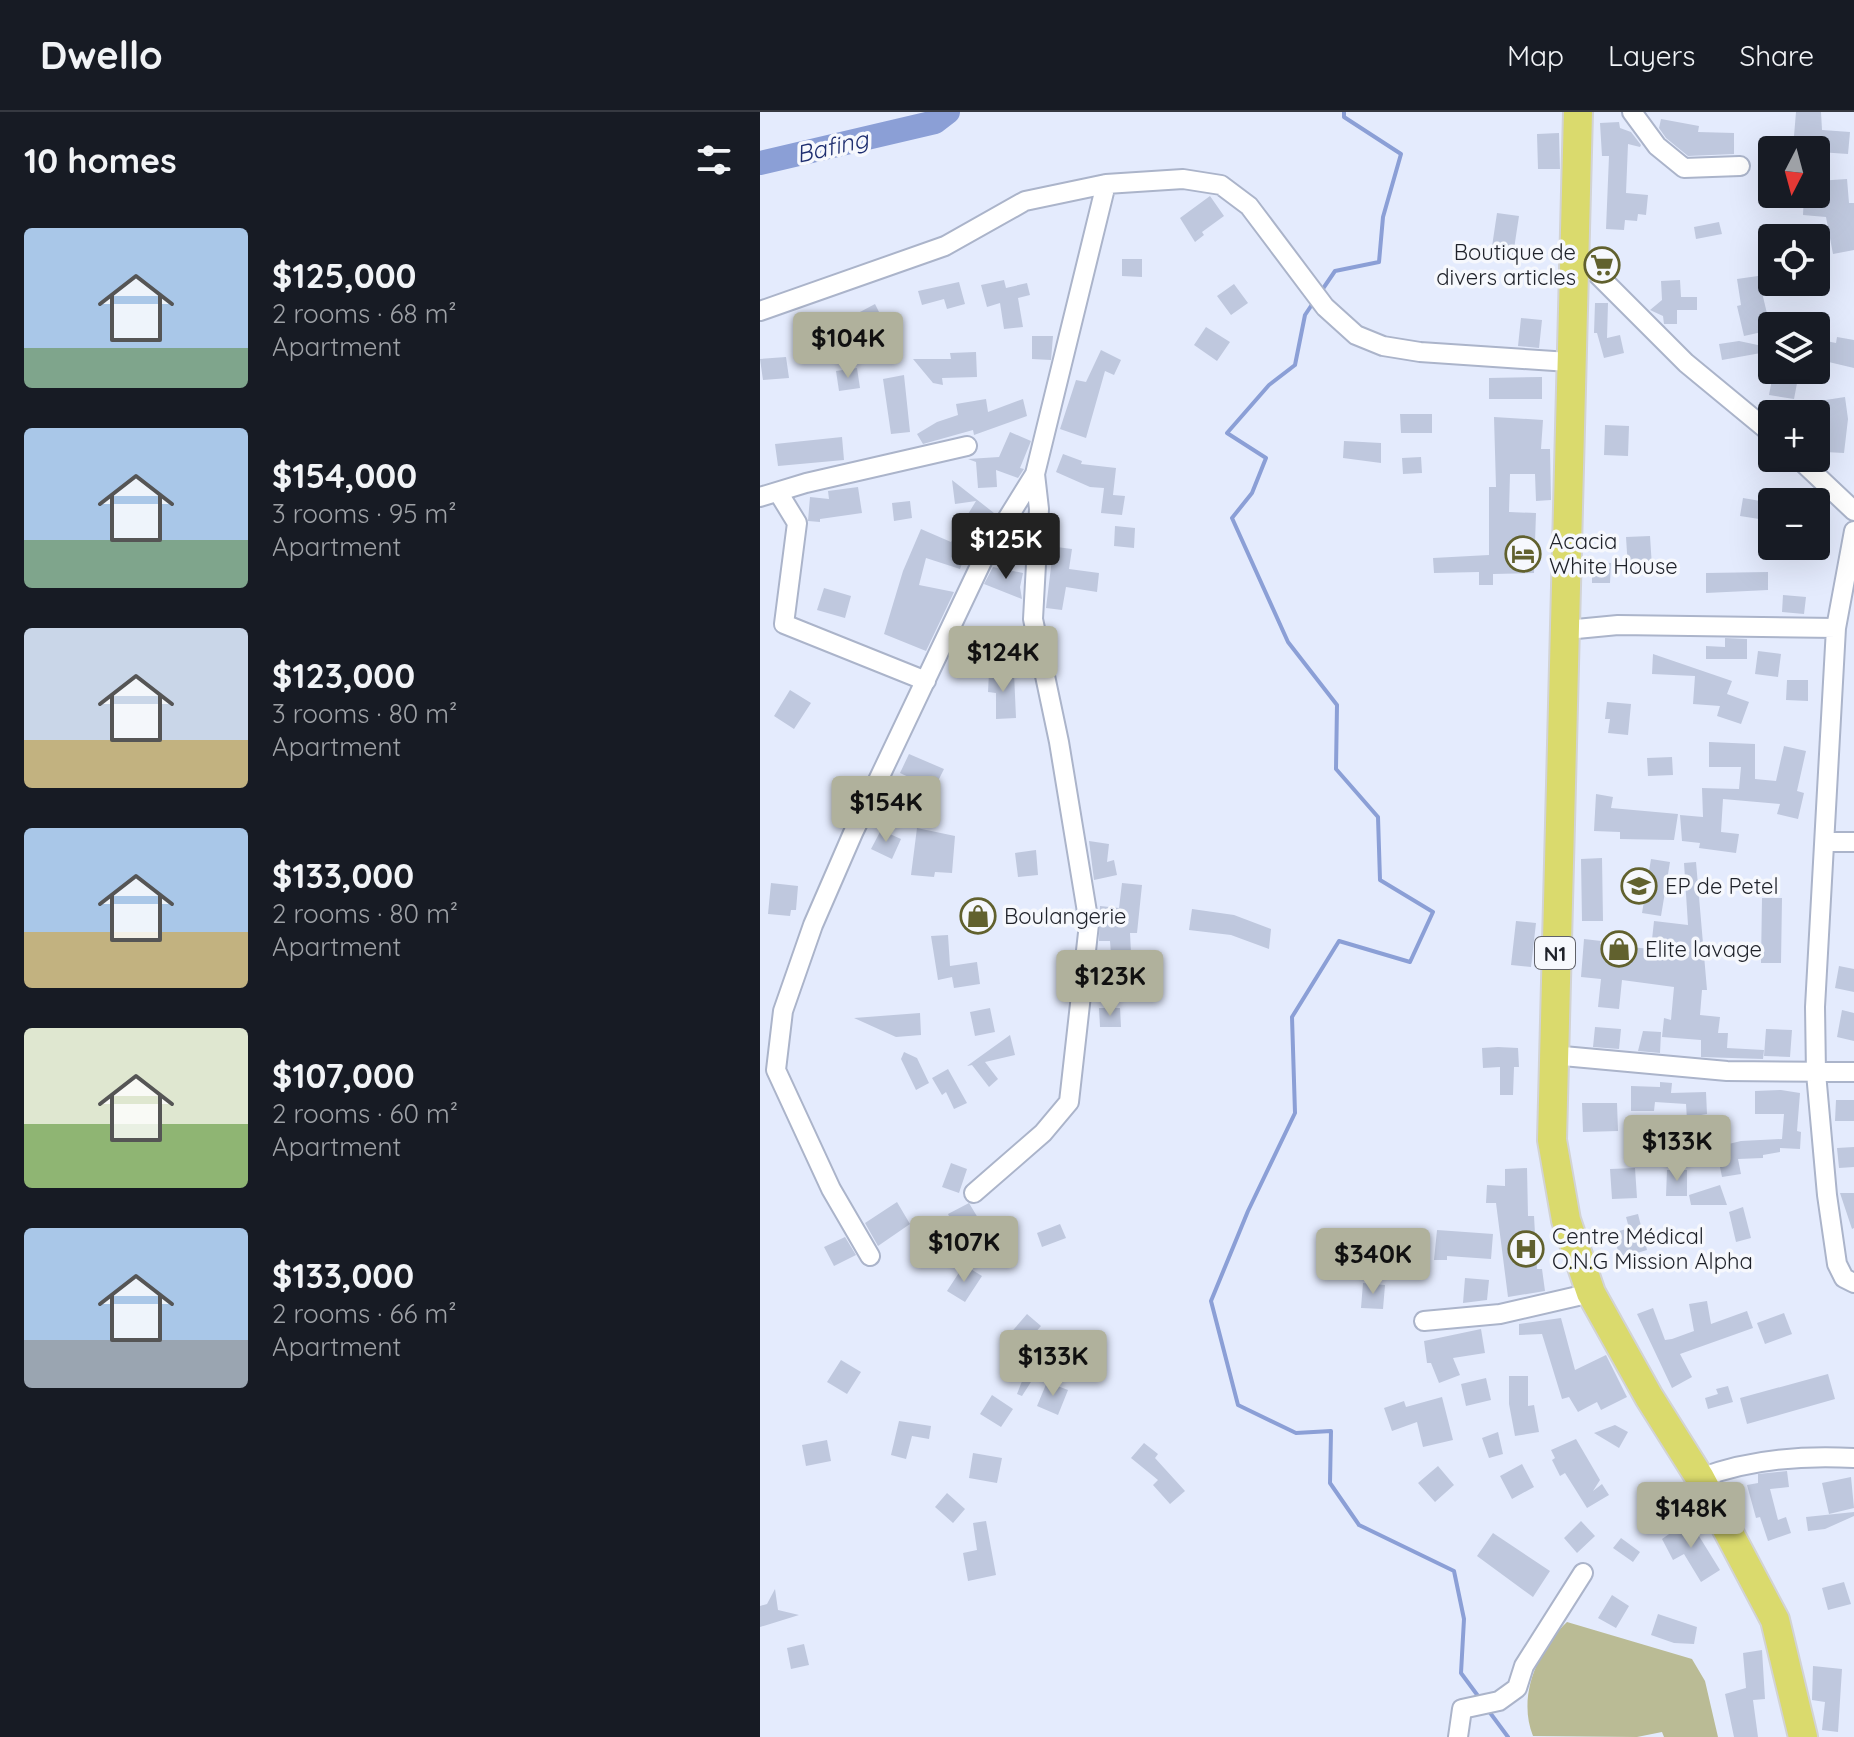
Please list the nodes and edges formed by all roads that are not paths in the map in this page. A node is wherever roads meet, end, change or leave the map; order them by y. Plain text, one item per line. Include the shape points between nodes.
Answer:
1 (1578, 112) edge
2 (1632, 112) edge
3 (1740, 166) dead end
4 (1106, 184) junction
5 (1575, 252) junction
6 (760, 311) edge
7 (1569, 362) junction
8 (1758, 422) edge
9 (967, 446) dead end
10 (1813, 472) edge
11 (1035, 474) junction
12 (765, 493) edge
13 (1854, 511) edge
14 (1854, 531) edge
15 (1836, 628) junction
16 (1566, 630) junction
17 (926, 681) junction
18 (1825, 842) junction
19 (1854, 842) edge
20 (1552, 1055) junction
21 (1854, 1072) edge
22 (1816, 1073) junction
23 (768, 1075) edge
24 (974, 1193) dead end
25 (870, 1256) dead end
26 (1854, 1283) edge
27 (1591, 1293) junction
28 (1424, 1321) dead end
29 (1854, 1458) edge
30 (1700, 1478) junction
31 (1583, 1573) dead end
32 (1458, 1737) edge
33 (1803, 1737) edge

1 - 5 highway, N1
2 - 3 street via 1657,146 1684,168
4 - 6 street via 1025,201 945,246
4 - 7 street via 1183,179 1221,185 1249,206 1325,307 1356,335 1383,346
4 - 11 street
5 - 7 highway, N1
5 - 8 street via 1686,363
7 - 16 highway, N1
9 - 12 street
10 - 13 street
11 - 17 street via 986,553
11 - 24 street via 1039,509 1033,619 1089,924 1069,1102 1043,1133
12 - 17 street via 797,523 784,624
14 - 15 street
15 - 16 street via 1618,625
15 - 18 street
16 - 20 highway, N1
17 - 23 street via 813,925 783,1011
18 - 19 street
18 - 22 street
20 - 22 street via 1727,1071
20 - 27 highway, N1 via 1552,1140 1566,1220
21 - 22 street
22 - 26 street via 1837,1264 1844,1278
23 - 25 street
27 - 28 street via 1500,1314
27 - 30 highway, N1
29 - 30 street via 1806,1455 1732,1466
30 - 33 highway, N1 via 1775,1620
31 - 32 street via 1524,1666 1517,1688 1499,1701 1462,1709

